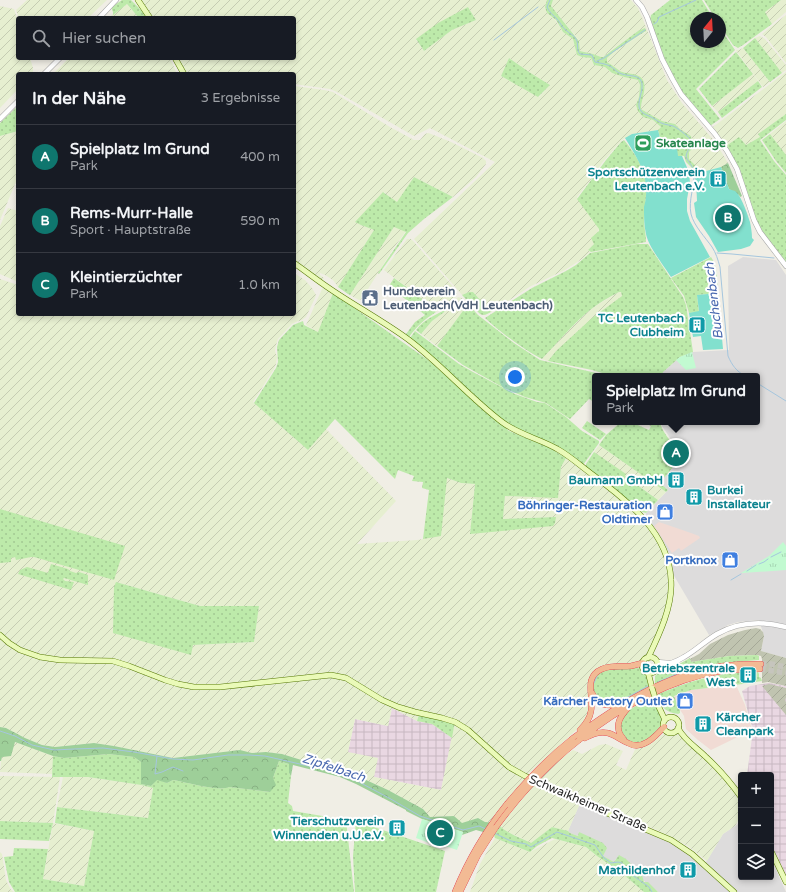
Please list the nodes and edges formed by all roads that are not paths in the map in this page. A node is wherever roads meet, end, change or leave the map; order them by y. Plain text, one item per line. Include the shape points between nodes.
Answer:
1 (116, 0) edge
2 (119, 0) edge
3 (134, 0) edge
4 (138, 0) edge
5 (636, 0) edge
6 (112, 5) junction
7 (142, 7) junction
8 (101, 16) edge
9 (149, 16) edge
10 (58, 60) edge
11 (177, 60) edge
12 (46, 72) edge
13 (183, 72) edge
14 (16, 103) edge
15 (0, 119) edge
16 (296, 264) edge
17 (786, 266) edge
18 (785, 626) edge
19 (0, 635) edge
20 (654, 661) junction
21 (647, 669) junction
22 (591, 692) junction
23 (621, 705) junction
24 (628, 707) junction
25 (667, 719) junction
26 (666, 729) junction
27 (676, 730) junction
28 (575, 737) junction
29 (624, 740) junction
30 (738, 793) edge
31 (774, 857) edge
32 (786, 882) edge
33 (455, 892) edge
34 (460, 892) edge
35 (734, 892) edge

1 - 6 street
2 - 6 street
3 - 7 main road
4 - 7 main road
5 - 17 street via 647,17 662,59 673,80 691,107 723,144 740,178 760,232
6 - 8 street
7 - 9 main road
10 - 12 street
11 - 13 main road
14 - 15 street
16 - 20 main road via 408,339 506,425 561,451 613,490 637,512 662,545 671,580 669,604 655,644
18 - 20 street via 757,623 726,629 675,662
19 - 35 main road, Schwaikheimer Straße via 20,650 40,657 60,660 113,660 186,686 220,687 331,675 341,677 398,707 454,722 468,730 509,767 564,795 671,840 692,854
20 - 21 main road via 656,670
20 - 21 main road via 646,659
21 - 22 highway via 630,666 606,667 595,674 591,681
21 - 25 main road, bridge via 657,702
22 - 23 highway via 602,704
22 - 28 highway via 590,715
23 - 24 highway via 676,678 696,672 736,664 761,666 701,675 657,692
23 - 28 highway
24 - 28 highway
24 - 29 highway via 622,714 618,727
25 - 26 main road via 664,724
25 - 27 main road via 673,717 677,720 679,723
26 - 27 main road via 670,732
26 - 29 highway via 643,745 629,744
27 - 30 main road via 707,757
28 - 29 highway via 584,739 603,732
28 - 33 highway, bridge via 543,764 505,806 474,852
28 - 34 highway, bridge via 512,805 486,842
31 - 32 main road

